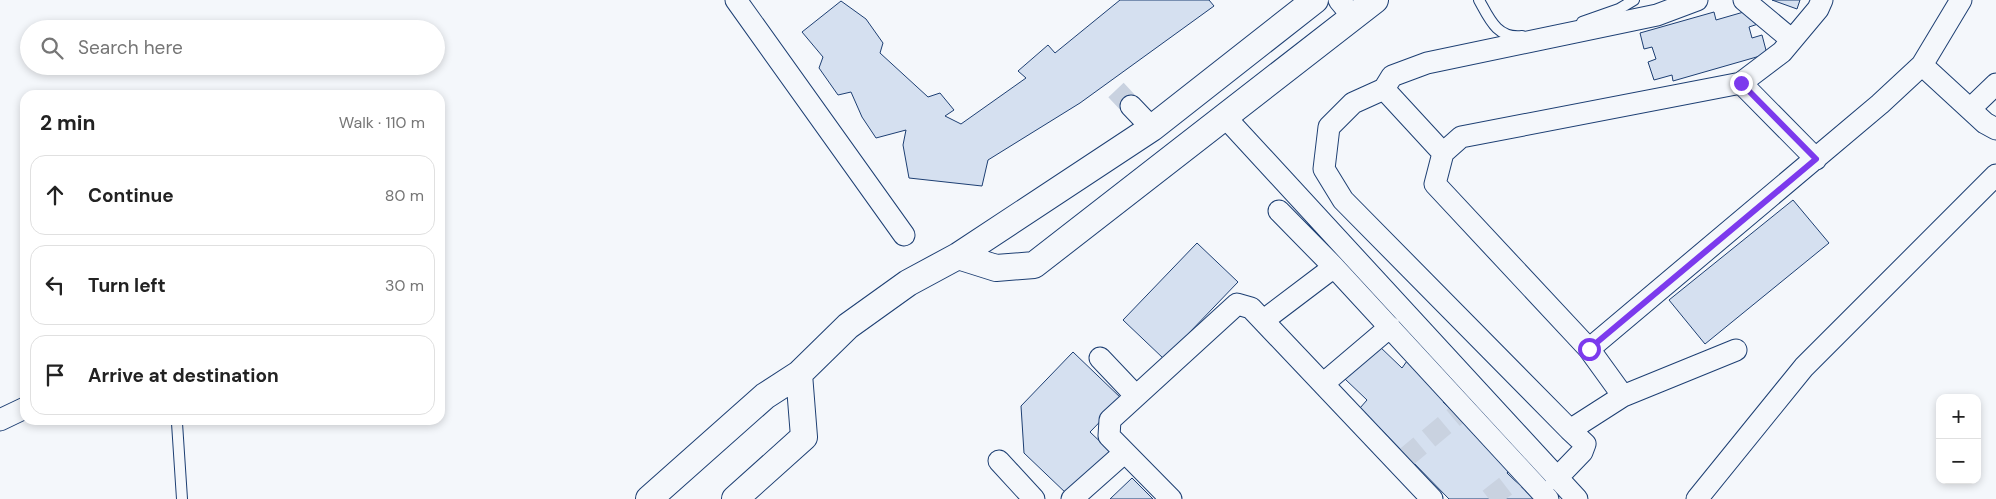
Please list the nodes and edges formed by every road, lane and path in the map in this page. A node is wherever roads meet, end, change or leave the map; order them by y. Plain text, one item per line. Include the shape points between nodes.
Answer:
1 (736, 0) edge
2 (1315, 0) edge
3 (1375, 0) edge
4 (1479, 0) edge
5 (1634, 0) edge
6 (1697, 0) edge
7 (1744, 0) edge
8 (1822, 0) edge
9 (1960, 0) edge
10 (1346, 9) edge
11 (1792, 40) junction
12 (1922, 65) junction
13 (1741, 83) junction
14 (1996, 84) edge
15 (1384, 89) junction
16 (1131, 106) tunnel mouth
17 (1970, 109) junction
18 (1225, 117) junction
19 (1152, 128) junction
20 (1996, 129) edge
21 (1443, 153) junction
22 (1816, 159) junction
23 (1996, 175) edge
24 (1279, 211) dead end
25 (904, 234) dead end
26 (958, 256) junction
27 (1334, 267) junction
28 (1264, 320) junction
29 (1390, 328) junction
30 (1589, 349) junction
31 (1736, 350) dead end
32 (1100, 358) dead end
33 (799, 374) junction
34 (1324, 383) junction
35 (1136, 396) junction
36 (1623, 396) junction
37 (20, 410) edge
38 (0, 420) edge
39 (177, 425) edge
40 (1570, 430) junction
41 (1124, 453) junction
42 (999, 461) dead end
43 (1556, 478) junction
44 (182, 499) edge
45 (649, 499) edge
46 (735, 499) edge
47 (1034, 499) edge
48 (1072, 499) edge
49 (1171, 499) edge
50 (1432, 499) edge
51 (1548, 499) edge
52 (1576, 499) edge
53 (1696, 499) edge

1 - 25 street
2 - 19 street
3 - 10 street
4 - 5 lane via 1494,27 1504,34 1518,37 1582,22
6 - 15 street via 1657,15 1427,62 1392,76
7 - 11 street
8 - 11 street
9 - 12 street
10 - 18 street
11 - 13 street via 1782,52
12 - 17 street
12 - 22 street
13 - 21 street via 1461,137
13 - 22 street
14 - 17 street
15 - 21 street
15 - 40 street via 1353,103 1330,127 1324,170 1343,200
16 - 19 street
17 - 20 street
18 - 26 street via 1034,265 996,268
18 - 43 street
19 - 26 street
21 - 30 street via 1435,184
22 - 30 street
23 - 53 street via 1804,367
24 - 27 street
26 - 33 street via 908,283 848,326
27 - 28 street
27 - 29 street
28 - 34 street
28 - 35 street via 1252,308 1237,304
29 - 34 street
29 - 51 street via 1520,475
30 - 36 street
31 - 36 street
32 - 35 street
33 - 45 street via 765,396
33 - 46 street via 804,438
34 - 50 street via 1401,461
35 - 41 street via 1110,420 1109,436
36 - 40 street
37 - 38 street
39 - 44 lane
40 - 43 street via 1585,444 1582,452
41 - 48 street
41 - 49 street
42 - 47 street
43 - 52 street

